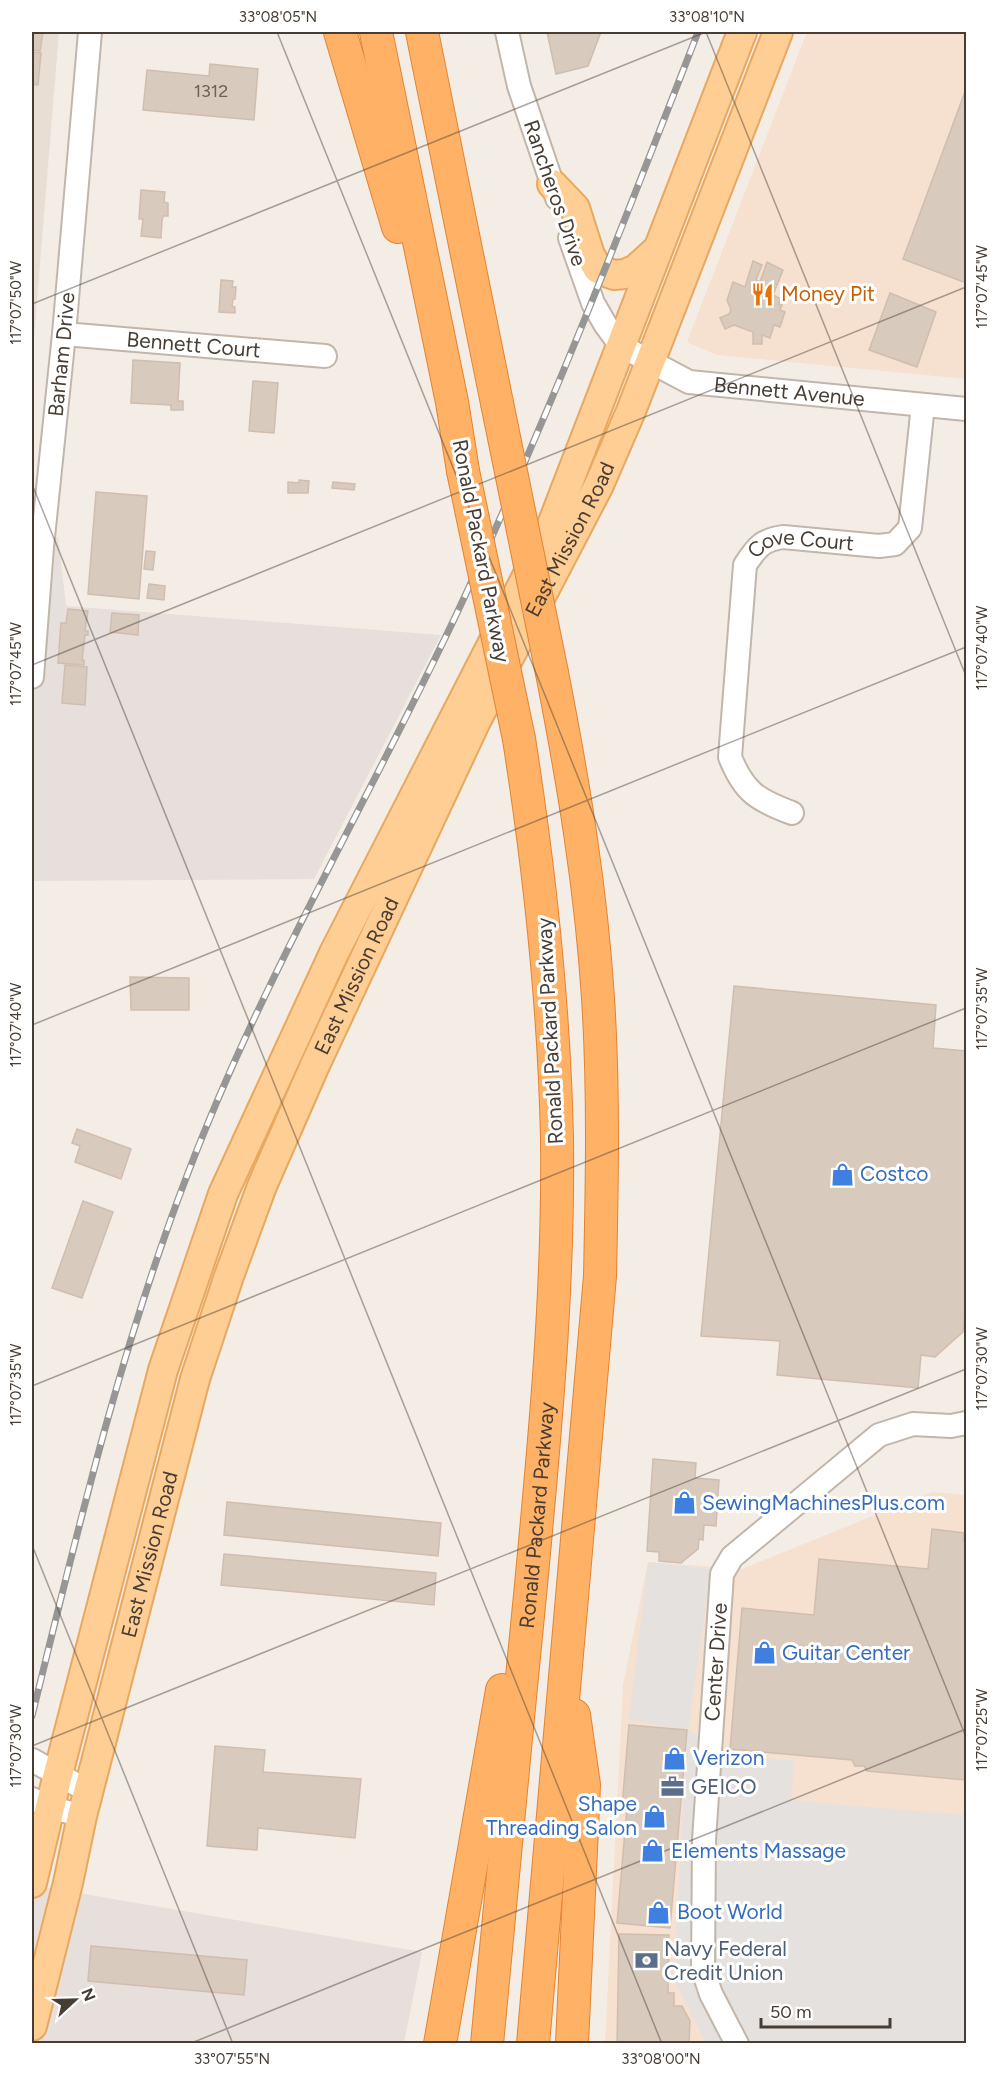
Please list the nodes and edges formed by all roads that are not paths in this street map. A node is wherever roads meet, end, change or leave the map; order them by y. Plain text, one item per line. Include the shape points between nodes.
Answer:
1 (90, 32) edge
2 (340, 32) edge
3 (376, 32) edge
4 (422, 32) edge
5 (507, 32) edge
6 (742, 32) edge
7 (778, 32) edge
8 (552, 184) junction
9 (658, 249) junction
10 (64, 334) junction
11 (621, 346) junction
12 (325, 356) dead end
13 (650, 361) junction
14 (452, 402) junction
15 (923, 405) junction
16 (966, 409) edge
17 (32, 677) edge
18 (792, 813) dead end
19 (255, 1121) junction
20 (271, 1164) junction
21 (966, 1423) edge
22 (533, 1564) junction
23 (566, 1658) junction
24 (32, 1760) edge
25 (58, 1774) junction
26 (41, 1803) edge
27 (86, 1804) junction
28 (32, 1883) edge
29 (32, 2026) edge
30 (440, 2043) edge
31 (487, 2043) edge
32 (533, 2043) edge
33 (572, 2043) edge
34 (737, 2043) edge

1 - 10 street, Barham Drive
2 - 14 highway
3 - 14 highway, Ronald Packard Parkway
4 - 23 highway, Ronald Packard Parkway, bridge via 570,765 598,998 603,1152 600,1276
5 - 8 street, Rancheros Drive via 519,86
6 - 9 main road, East Mission Road
7 - 13 main road, East Mission Road
8 - 9 main road via 575,208 598,269 625,274
8 - 11 street, Rancheros Drive via 592,303
9 - 11 main road, East Mission Road
10 - 12 street, Bennett Court
10 - 17 street, Barham Drive via 42,537
11 - 13 street, Bennett Avenue
11 - 19 main road, East Mission Road via 548,535 334,953
13 - 15 street, Bennett Avenue via 689,382
13 - 20 main road, East Mission Road via 599,485 476,721
14 - 22 highway, Ronald Packard Parkway, bridge via 519,739 549,971 557,1140 556,1217 549,1386
15 - 16 street, Bennett Avenue
15 - 18 street, Cove Court via 910,528 894,544 783,537 769,539 756,548 745,565 730,757 738,777 750,791 769,805
19 - 20 main road via 261,1154
19 - 25 main road, East Mission Road via 223,1194 163,1370
20 - 27 main road, East Mission Road via 195,1379
21 - 34 street, Center Drive via 913,1425 879,1435 732,1557 722,1574 704,1840 702,1970
22 - 30 highway via 505,1675
22 - 31 highway, Ronald Packard Parkway
23 - 32 highway, Ronald Packard Parkway
23 - 33 highway via 584,1785
24 - 25 street
25 - 26 main road, East Mission Road
25 - 27 street
26 - 27 street
26 - 28 main road, East Mission Road
27 - 29 main road, East Mission Road

